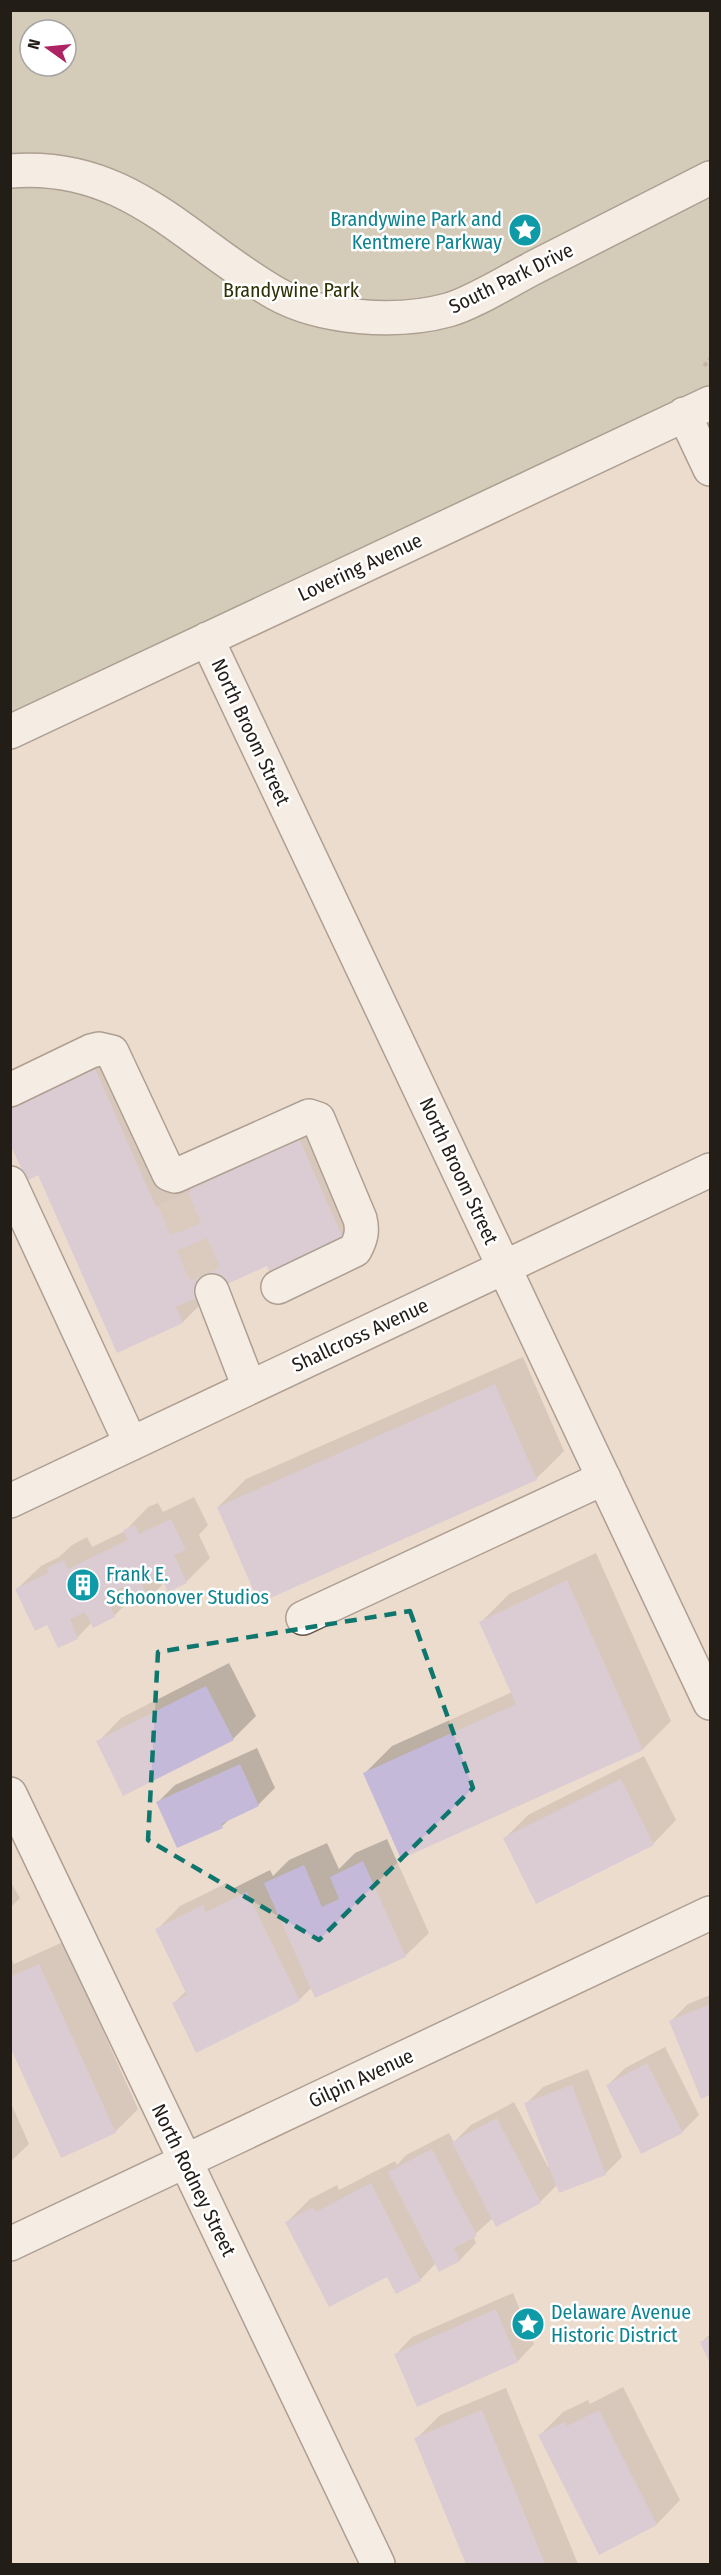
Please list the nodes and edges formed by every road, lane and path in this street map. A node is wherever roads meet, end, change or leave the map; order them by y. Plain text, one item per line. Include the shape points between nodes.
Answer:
1 (10, 171) edge
2 (711, 178) edge
3 (697, 409) edge
4 (711, 469) edge
5 (207, 639) junction
6 (10, 732) edge
7 (10, 1090) edge
8 (711, 1170) edge
9 (10, 1183) edge
10 (504, 1267) junction
11 (278, 1287) dead end
12 (212, 1291) tunnel mouth
13 (249, 1387) junction
14 (131, 1444) junction
15 (604, 1478) junction
16 (10, 1501) edge
17 (303, 1618) dead end
18 (711, 1703) edge
19 (10, 1794) edge
20 (711, 1912) edge
21 (185, 2162) junction
22 (10, 2244) edge
23 (378, 2565) edge

1 - 2 street, South Park Drive via 34,169 107,183 178,224 277,294 315,308 394,318 449,310
3 - 4 street
3 - 5 street, Lovering Avenue
5 - 6 street, Lovering Avenue
5 - 10 street, North Broom Street
7 - 11 street via 91,1051 112,1052 171,1186 175,1176 309,1116 318,1119 360,1219 360,1241 355,1250
8 - 10 street, Shallcross Avenue
9 - 14 street
10 - 13 street, Shallcross Avenue
10 - 15 street, North Broom Street
12 - 13 street
13 - 14 street, Shallcross Avenue
14 - 16 street, Shallcross Avenue
15 - 17 street
15 - 18 street, North Broom Street
19 - 21 street, North Rodney Street
20 - 21 street, Gilpin Avenue
21 - 22 street, Gilpin Avenue
21 - 23 street, North Rodney Street

